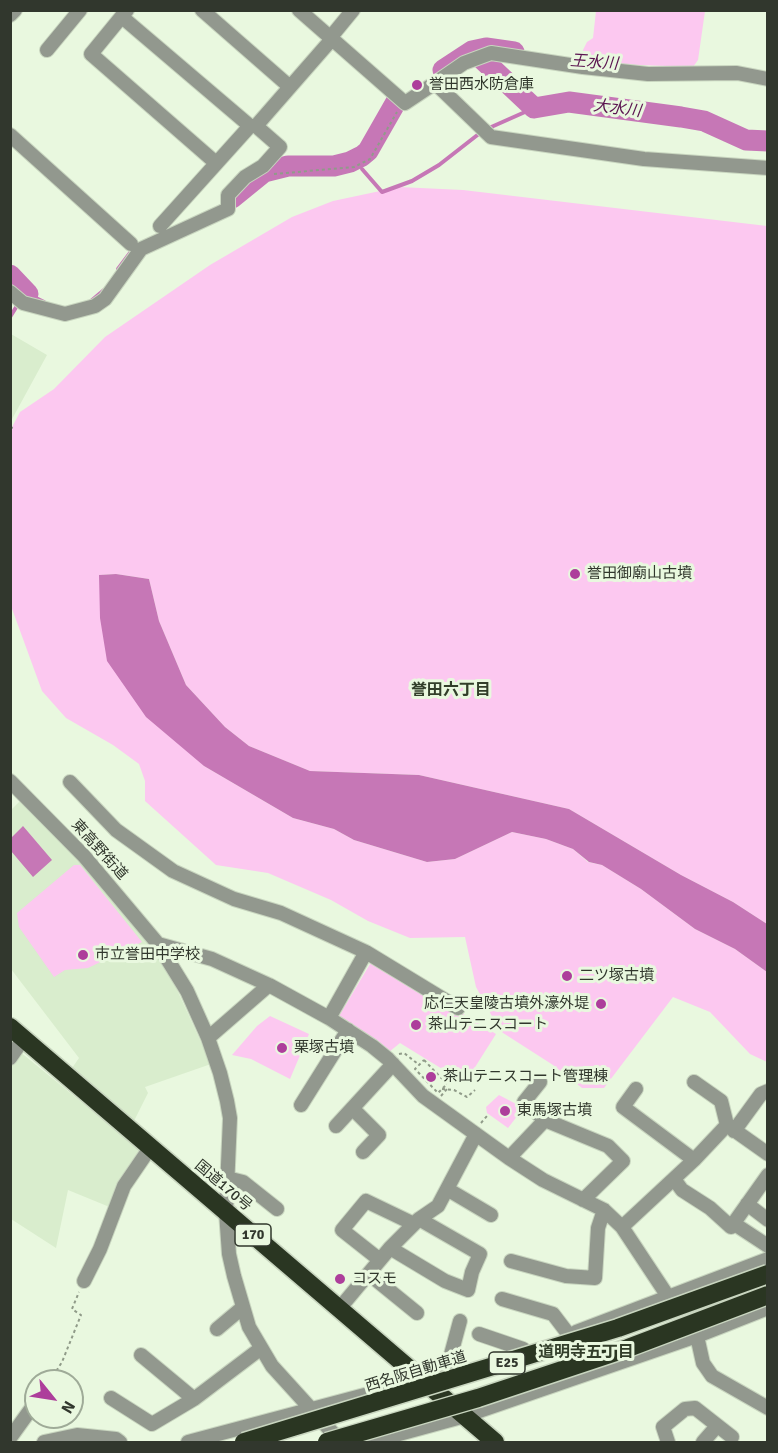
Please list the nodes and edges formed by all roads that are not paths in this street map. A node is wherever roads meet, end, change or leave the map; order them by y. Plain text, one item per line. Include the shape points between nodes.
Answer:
1 (15, 10) edge
2 (80, 10) edge
3 (202, 10) edge
4 (299, 10) edge
5 (353, 10) edge
6 (124, 14) edge
7 (10, 15) edge
8 (331, 38) junction
9 (47, 50) dead end
10 (768, 80) edge
11 (435, 83) junction
12 (290, 87) junction
13 (253, 126) junction
14 (10, 135) edge
15 (216, 163) junction
16 (768, 168) edge
17 (160, 226) dead end
18 (131, 244) dead end
19 (12, 299) edge
20 (10, 781) edge
21 (70, 782) dead end
22 (158, 944) junction
23 (366, 952) junction
24 (268, 986) junction
25 (458, 1008) dead end
26 (329, 1018) junction
27 (348, 1030) junction
28 (17, 1033) edge
29 (208, 1038) junction
30 (10, 1058) edge
31 (395, 1059) junction
32 (540, 1082) dead end
33 (693, 1082) dead end
34 (636, 1089) dead end
35 (768, 1091) edge
36 (302, 1105) dead end
37 (353, 1109) junction
38 (545, 1120) junction
39 (336, 1126) dead end
40 (731, 1128) junction
41 (476, 1134) junction
42 (150, 1148) junction
43 (363, 1152) dead end
44 (768, 1154) edge
45 (509, 1158) junction
46 (694, 1160) junction
47 (768, 1175) edge
48 (227, 1178) junction
49 (674, 1179) junction
50 (447, 1189) junction
51 (583, 1200) junction
52 (747, 1204) junction
53 (277, 1209) dead end
54 (604, 1210) junction
55 (226, 1212) junction
56 (491, 1215) dead end
57 (768, 1220) edge
58 (417, 1222) junction
59 (733, 1223) junction
60 (622, 1227) junction
61 (768, 1246) edge
62 (390, 1248) junction
63 (768, 1259) edge
64 (380, 1260) junction
65 (511, 1261) dead end
66 (369, 1274) junction
67 (768, 1274) edge
68 (84, 1281) road end
69 (768, 1295) edge
70 (669, 1298) junction
71 (502, 1299) dead end
72 (242, 1308) junction
73 (768, 1308) edge
74 (339, 1309) junction
75 (417, 1313) dead end
76 (460, 1321) dead end
77 (217, 1329) dead end
78 (479, 1334) dead end
79 (569, 1335) junction
80 (697, 1336) junction
81 (260, 1349) junction
82 (523, 1349) junction
83 (141, 1355) dead end
84 (446, 1373) junction
85 (421, 1380) junction
86 (111, 1398) dead end
87 (194, 1399) junction
88 (768, 1408) edge
89 (311, 1410) junction
90 (465, 1416) junction
91 (24, 1419) edge
92 (717, 1426) junction
93 (732, 1437) dead end
94 (10, 1438) edge
95 (44, 1443) edge
96 (120, 1443) edge
97 (188, 1443) edge
98 (244, 1443) edge
99 (327, 1443) edge
100 (341, 1443) edge
101 (370, 1443) edge
102 (495, 1443) edge
103 (668, 1443) edge
104 (704, 1443) edge

1 - 7 street
2 - 9 street
3 - 12 street
4 - 8 street
5 - 8 street
6 - 13 street
6 - 15 street via 91,54
8 - 11 street via 405,103
8 - 12 street
10 - 11 street via 737,73 648,74 491,53 464,63
11 - 16 street via 491,137 644,159
12 - 13 street
13 - 15 street
13 - 19 street via 280,147 228,195 228,209 141,249 96,306 65,314
14 - 18 street
15 - 17 street
20 - 22 street, 東高野街道 via 84,856
21 - 23 street via 116,830 173,872
22 - 24 street via 212,959
22 - 29 street, 東高野街道 via 187,991
23 - 25 street
23 - 26 street
24 - 26 street
24 - 29 street
26 - 27 street
27 - 31 street
27 - 36 street
28 - 30 street
28 - 42 highway, 国道170号 / 170
29 - 48 street, 東高野街道 via 230,1118
31 - 37 street
31 - 41 street via 423,1096
32 - 38 street via 524,1102
33 - 40 street via 721,1101
34 - 46 street via 623,1107
35 - 40 street
37 - 39 street
37 - 43 street via 379,1135
38 - 45 street
38 - 51 street via 608,1146 623,1161
40 - 44 street
40 - 46 street
41 - 45 street
41 - 50 street
42 - 55 highway, 国道170号 / 170
42 - 68 street via 124,1186
45 - 51 street
46 - 49 street
47 - 52 street
48 - 53 street via 243,1182
48 - 55 street, 東高野街道
49 - 59 street via 682,1190 711,1208 731,1227
49 - 60 street
50 - 56 street
50 - 58 street via 438,1206
51 - 54 street
52 - 57 street
52 - 59 street
54 - 60 street
54 - 65 street via 598,1228 595,1278 566,1276
55 - 72 street, 東高野街道 via 229,1254
55 - 74 highway, 国道170号 / 170
58 - 62 street
58 - 62 street via 480,1254 468,1290
58 - 64 street via 366,1201 342,1230
59 - 61 street
60 - 70 street
62 - 64 street
63 - 70 street
64 - 66 street
66 - 74 street
66 - 75 street
67 - 98 highway, 西名阪自動車道 / E25, bridge via 618,1328
69 - 99 highway, E25, bridge via 478,1398
70 - 79 street
71 - 79 street via 553,1314
72 - 77 street
72 - 81 street, 東高野街道
73 - 80 street
74 - 85 highway, 国道170号 / 170
76 - 84 street
78 - 82 street
79 - 82 street
80 - 88 street via 703,1363 712,1376
80 - 90 street
81 - 87 street
81 - 89 street, 東高野街道
82 - 84 street
83 - 87 street
84 - 85 street
85 - 89 street
85 - 90 highway, 国道170号 / 170
86 - 87 street via 152,1424
89 - 97 street
89 - 100 street, 東高野街道
90 - 101 street
90 - 102 highway, 国道170号 / 170
91 - 94 street
92 - 93 street
92 - 103 street via 695,1408 685,1409 663,1427
92 - 104 street
95 - 96 street via 77,1435 116,1439

